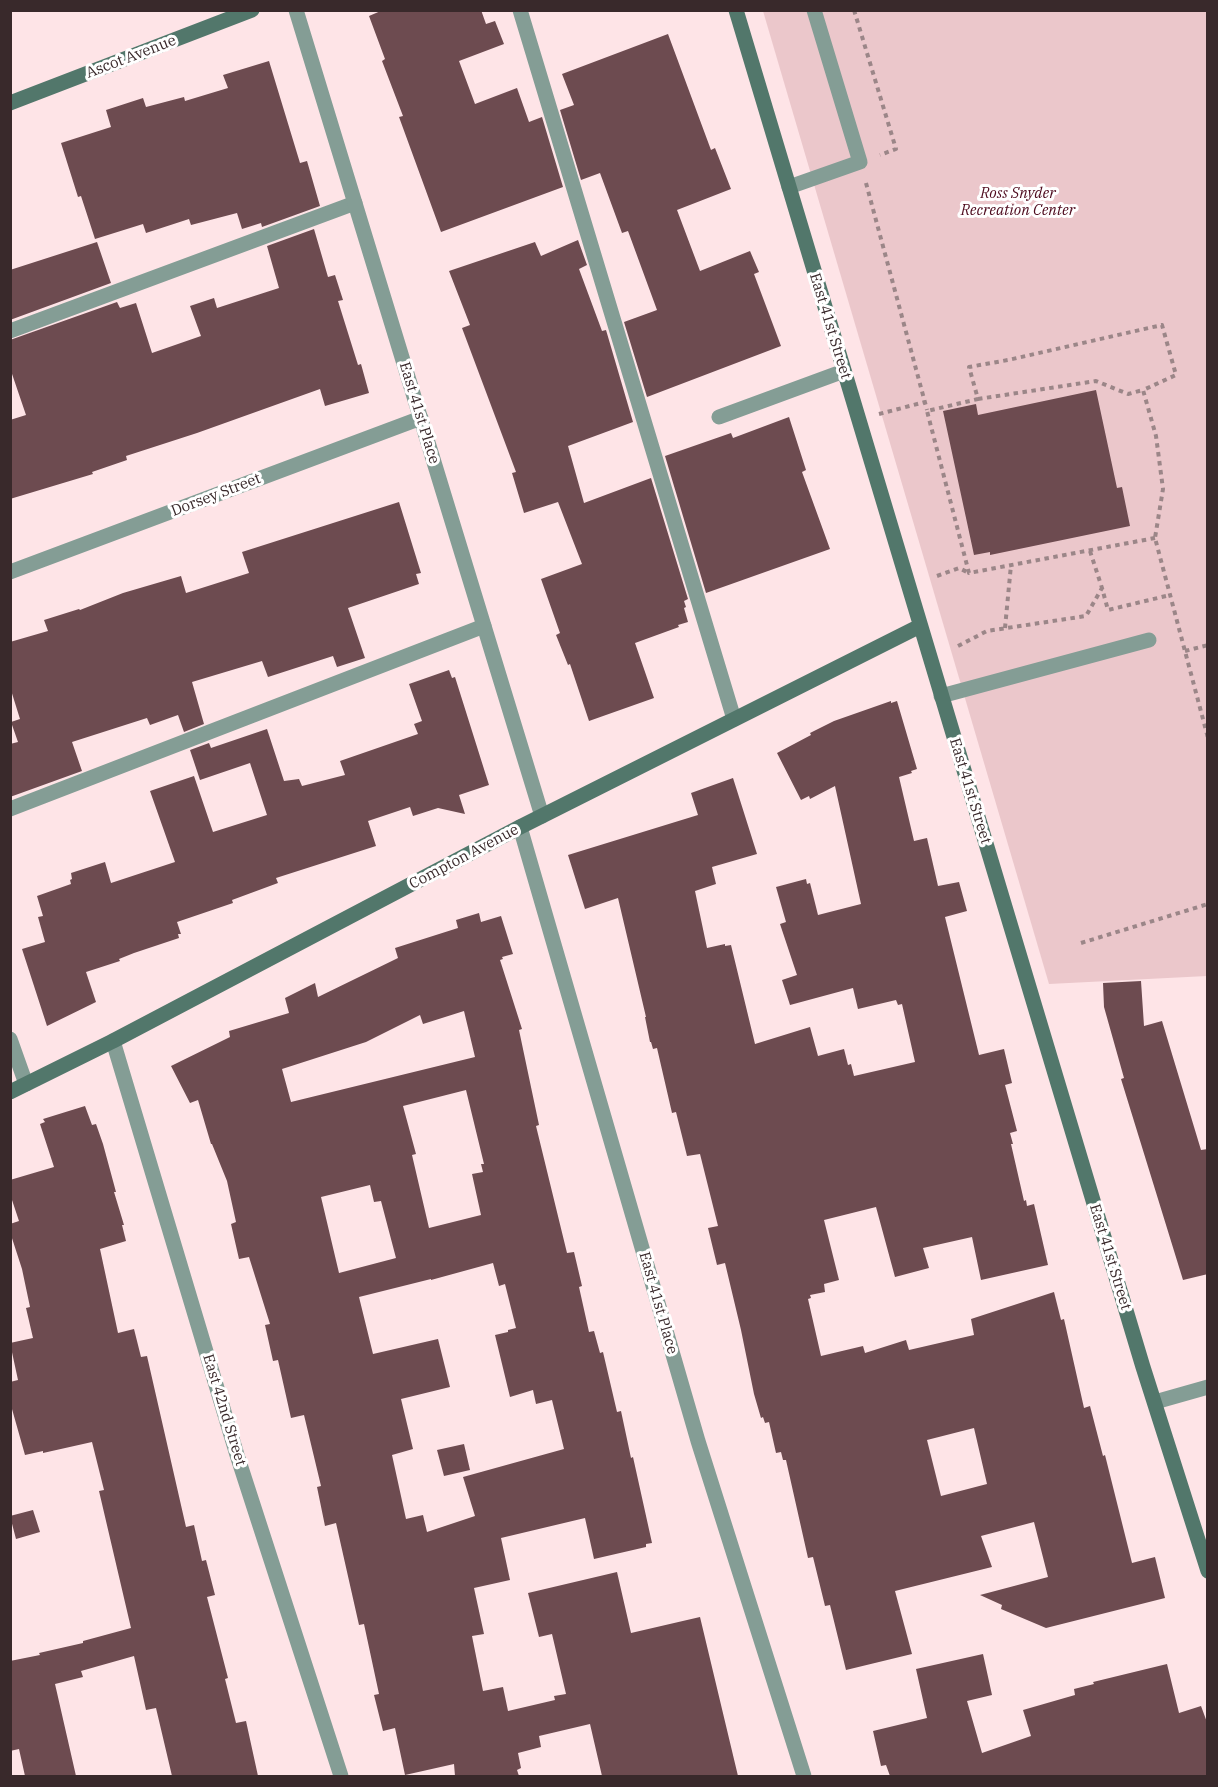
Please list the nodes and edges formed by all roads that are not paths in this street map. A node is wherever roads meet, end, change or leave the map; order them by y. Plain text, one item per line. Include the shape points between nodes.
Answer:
1 (252, 10) edge
2 (296, 10) edge
3 (520, 10) edge
4 (736, 10) edge
5 (814, 10) edge
6 (10, 103) edge
7 (789, 187) junction
8 (355, 203) junction
9 (10, 332) edge
10 (844, 371) junction
11 (719, 417) dead end
12 (421, 418) junction
13 (10, 572) edge
14 (484, 626) junction
15 (920, 626) junction
16 (1149, 640) dead end
17 (941, 696) junction
18 (734, 719) junction
19 (10, 809) edge
20 (542, 816) junction
21 (520, 827) junction
22 (10, 1039) edge
23 (113, 1041) junction
24 (26, 1084) junction
25 (10, 1092) edge
26 (1208, 1387) edge
27 (1155, 1402) junction
28 (1208, 1571) edge
29 (341, 1776) edge
30 (804, 1776) edge

1 - 6 street, Ascot Avenue
2 - 8 street, East 41st Place
3 - 18 street
4 - 7 street, East 41st Street
5 - 7 street via 860,162
7 - 10 street, East 41st Street
8 - 9 street
8 - 12 street, East 41st Place
10 - 11 street
10 - 15 street, East 41st Street
12 - 13 street, Dorsey Street
12 - 14 street, East 41st Place
14 - 19 street
14 - 20 street, East 41st Place
15 - 17 street, East 41st Street
15 - 18 street, Compton Avenue
16 - 17 street
17 - 27 street, East 41st Street
18 - 20 street, Compton Avenue
20 - 21 street, Compton Avenue
21 - 23 street, Compton Avenue
21 - 30 street, East 41st Place via 698,1441
22 - 24 street
23 - 24 street, Compton Avenue
23 - 29 street, East 42nd Street via 237,1455
24 - 25 street, Compton Avenue
26 - 27 street
27 - 28 street, East 41st Street

